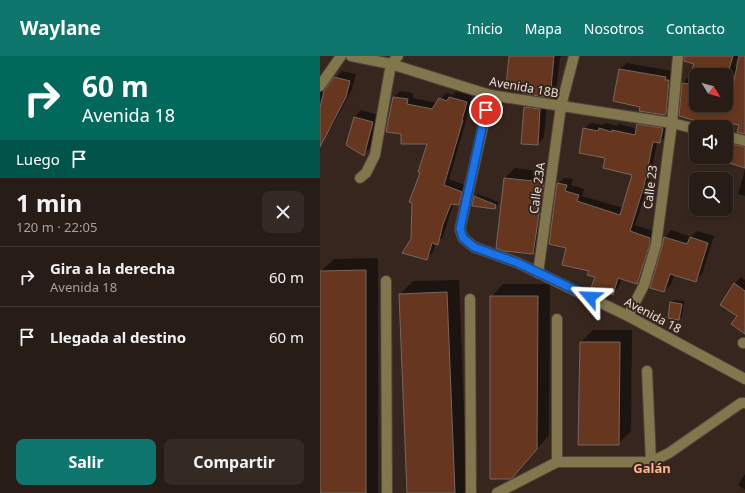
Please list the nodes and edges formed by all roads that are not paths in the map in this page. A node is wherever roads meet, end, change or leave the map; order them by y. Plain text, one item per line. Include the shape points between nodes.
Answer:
1 (341, 56) edge
2 (351, 56) edge
3 (574, 56) edge
4 (678, 56) edge
5 (395, 60) edge
6 (320, 86) edge
7 (490, 95) junction
8 (561, 106) junction
9 (672, 123) junction
10 (689, 127) edge
11 (733, 138) edge
12 (745, 141) edge
13 (360, 178) dead end
14 (538, 273) junction
15 (386, 280) dead end
16 (470, 299) dead end
17 (628, 316) junction
18 (557, 319) dead end
19 (647, 371) dead end
20 (745, 379) edge
21 (745, 403) edge
22 (557, 462) junction
23 (651, 462) junction
24 (387, 493) edge
25 (471, 493) edge
26 (498, 493) edge

1 - 6 street
2 - 5 street, Avenida 18B
3 - 8 street
4 - 9 street, Calle 23
5 - 7 street, Avenida 18B
5 - 13 street via 375,155 366,173
7 - 8 street, Avenida 18B
7 - 14 street, Avenida 18 via 460,229 463,238 474,247
8 - 9 street, Avenida 18B
8 - 14 street, Calle 23A
9 - 10 street, Avenida 18B
9 - 17 street, Calle 23 via 656,245 644,285
11 - 12 street
14 - 17 street, Avenida 18
15 - 24 street
16 - 25 street
17 - 20 street, Avenida 18
18 - 22 street
19 - 23 street
21 - 23 street
22 - 23 street
22 - 26 street

